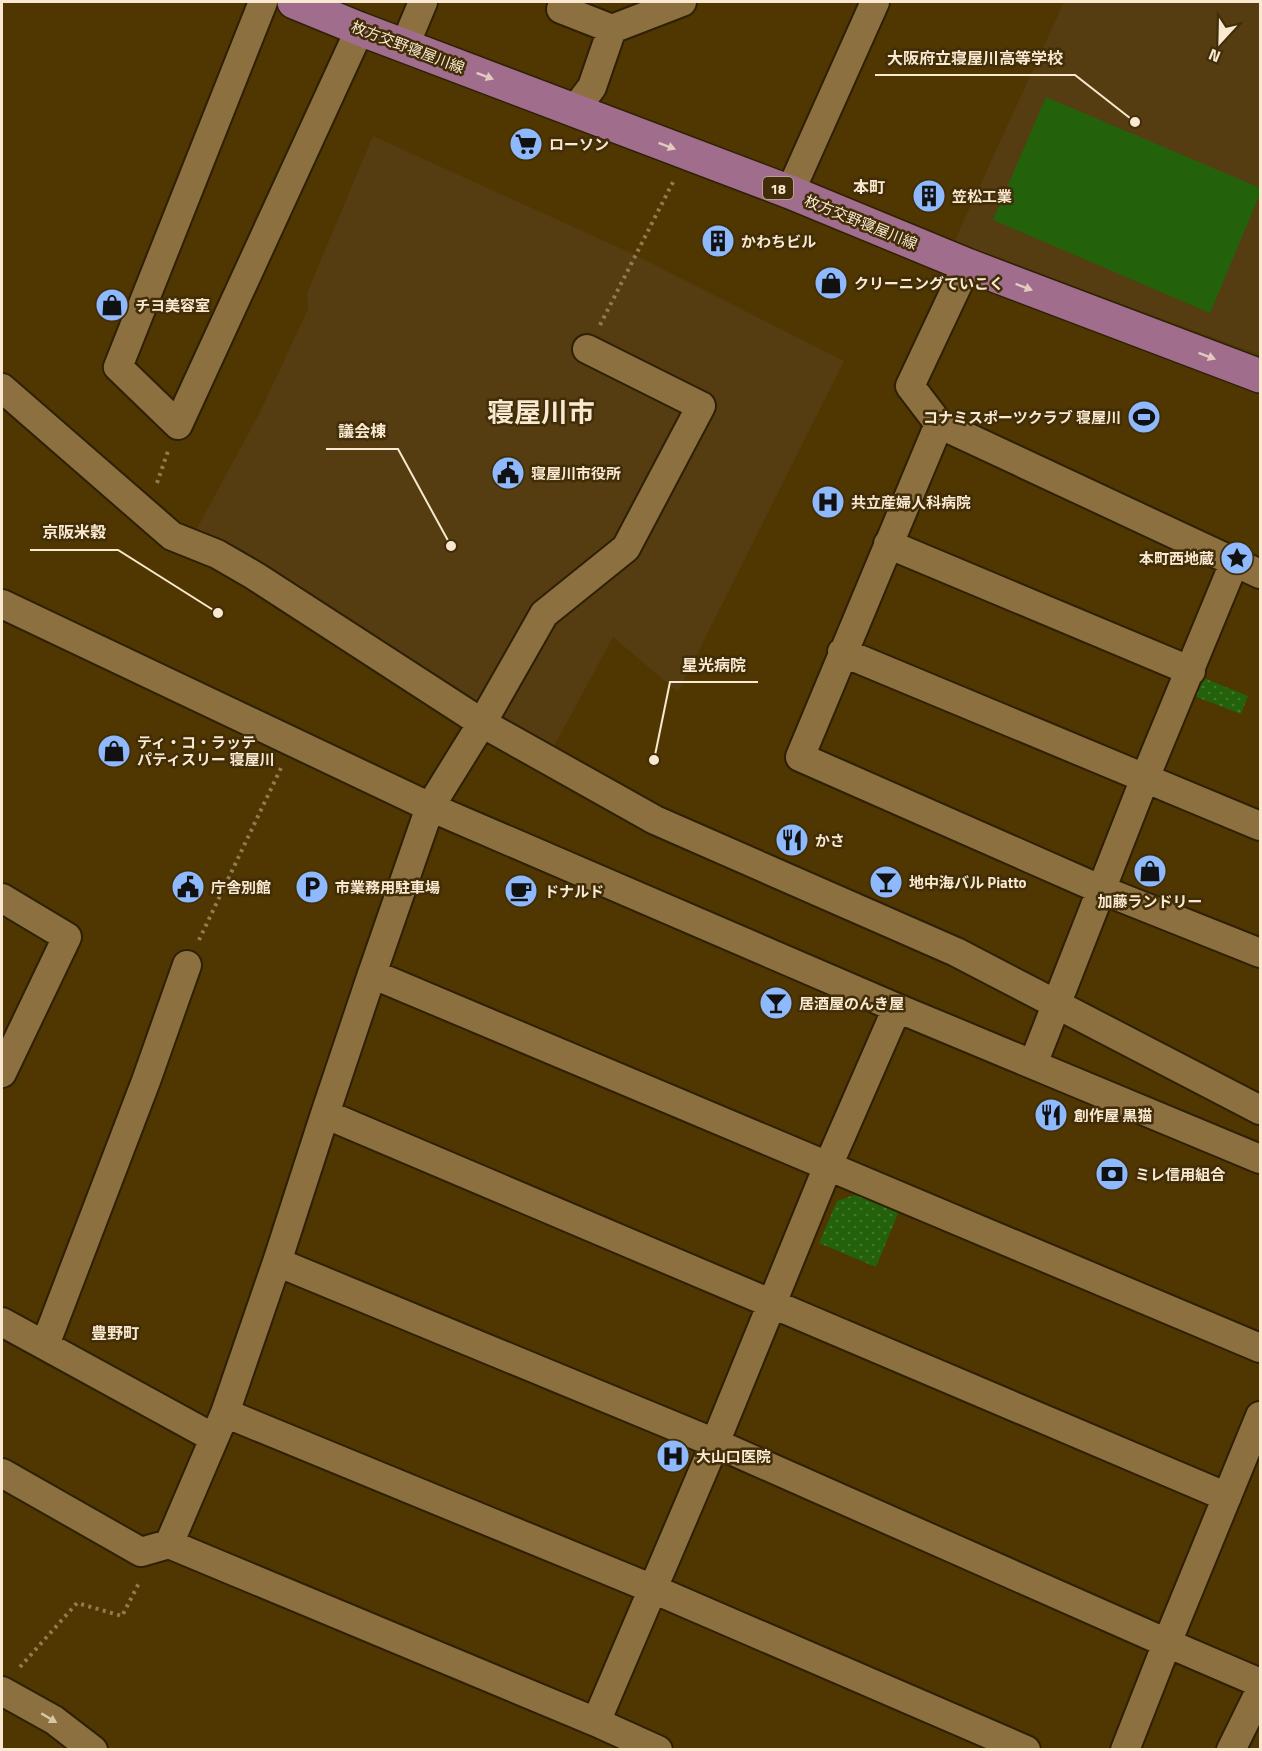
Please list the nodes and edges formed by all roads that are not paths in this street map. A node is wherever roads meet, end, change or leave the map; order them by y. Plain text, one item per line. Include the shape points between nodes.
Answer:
1 (263, 2) edge
2 (294, 2) edge
3 (423, 2) edge
4 (564, 2) edge
5 (682, 2) edge
6 (875, 2) edge
7 (360, 29) junction
8 (612, 29) junction
9 (405, 45) junction
10 (574, 111) junction
11 (790, 192) junction
12 (967, 265) junction
13 (587, 350) road end
14 (1260, 376) edge
15 (2, 388) edge
16 (939, 424) junction
17 (888, 544) junction
18 (1234, 563) junction
19 (1260, 574) edge
20 (2, 604) edge
21 (842, 652) junction
22 (1191, 671) junction
23 (482, 723) junction
24 (1145, 778) junction
25 (430, 807) junction
26 (1260, 826) edge
27 (1102, 890) junction
28 (2, 898) edge
29 (1260, 953) edge
30 (187, 965) road end
31 (372, 974) junction
32 (1057, 1004) junction
33 (897, 1008) junction
34 (4, 1060) edge
35 (1033, 1064) junction
36 (1260, 1110) edge
37 (324, 1114) junction
38 (1260, 1158) edge
39 (828, 1166) junction
40 (277, 1262) junction
41 (772, 1302) junction
42 (2, 1322) edge
43 (45, 1345) junction
44 (1260, 1348) edge
45 (1260, 1416) edge
46 (220, 1426) junction
47 (715, 1443) junction
48 (2, 1473) edge
49 (1227, 1497) junction
50 (163, 1546) junction
51 (653, 1589) junction
52 (1167, 1642) junction
53 (9, 1681) edge
54 (1260, 1683) edge
55 (1260, 1691) edge
56 (596, 1722) junction
57 (93, 1749) edge
58 (658, 1749) edge
59 (1026, 1749) edge
60 (1125, 1749) edge
61 (1231, 1749) edge

1 - 7 street via 118,367 178,425
2 - 7 main road, 枚方交野寝屋川線 / 18
3 - 9 street
4 - 8 street via 561,9
5 - 8 street
6 - 11 street
7 - 9 main road, 枚方交野寝屋川線 / 18
8 - 10 street via 592,87
9 -> 10 main road, 枚方交野寝屋川線 / 18
10 -> 11 main road, 枚方交野寝屋川線 / 18
11 - 12 main road, 枚方交野寝屋川線 / 18
12 -> 14 main road, 枚方交野寝屋川線 / 18
12 - 16 street via 910,386
13 - 23 street via 701,406 626,548 544,614
15 - 23 street via 172,536 217,554 255,576
16 - 17 street
16 - 18 street
17 - 21 street
17 - 22 street
18 - 19 street
18 - 22 street
20 - 25 street
21 - 24 street
21 - 27 street via 800,757
22 - 24 street
23 - 25 street
23 - 32 street via 655,820 956,952
24 - 26 street
24 - 27 street
25 - 31 street
25 - 33 street
27 - 29 street
27 - 32 street
28 - 34 street via 67,936
30 - 43 street
31 - 37 street
31 - 39 street
32 - 35 street
32 - 36 street
33 - 35 street
33 - 39 street
35 - 38 street
37 - 40 street
37 - 41 street
39 - 41 street
39 - 44 street
40 - 46 street
40 - 47 street
41 - 47 street
41 - 49 street
42 - 43 street
43 - 46 street
45 - 49 street
46 - 50 street
46 - 51 street
47 - 51 street
47 - 52 street
48 - 50 street via 141,1552
49 - 52 street
50 - 56 street
51 - 56 street
51 - 59 street
52 - 54 street
52 - 60 street
53 -> 57 street
55 - 61 street
56 - 58 street

